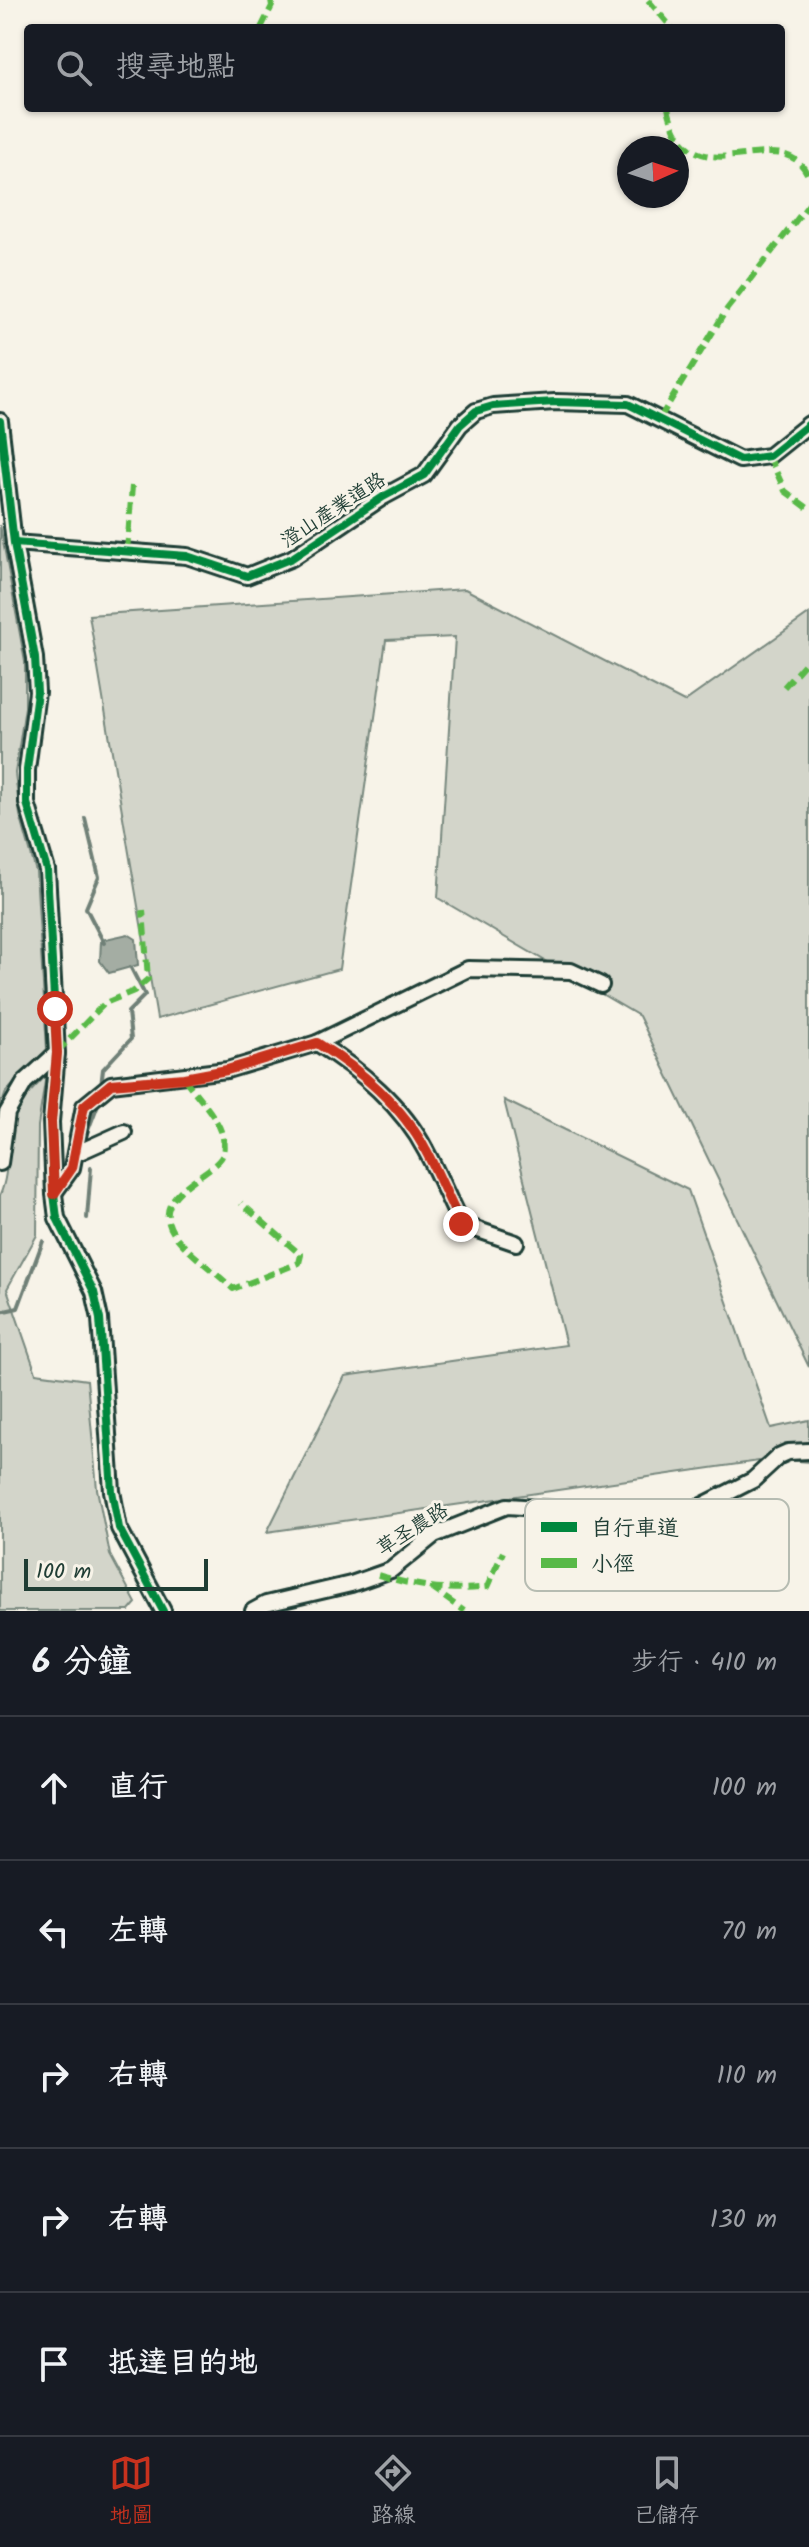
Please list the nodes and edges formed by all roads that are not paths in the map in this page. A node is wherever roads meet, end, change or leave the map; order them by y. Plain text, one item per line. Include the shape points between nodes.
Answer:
1 (0, 421) edge
2 (809, 424) edge
3 (14, 543) junction
4 (601, 985) dead end
5 (317, 1043) junction
6 (57, 1053) junction
7 (124, 1132) dead end
8 (75, 1154) junction
9 (0, 1163) edge
10 (54, 1194) junction
11 (516, 1243) dead end
12 (809, 1451) edge
13 (716, 1499) edge
14 (525, 1507) edge
15 (163, 1611) edge
16 (253, 1611) edge

1 - 3 street
2 - 3 street, 澄山產業道路 via 769,456 740,460 628,404 493,406 476,411 460,425 424,475 292,558 247,576 187,556
3 - 6 street via 35,658 27,803 47,870
4 - 5 street via 571,971 468,969
5 - 8 street via 227,1070 111,1084 84,1106
5 - 11 street via 350,1063 394,1106 425,1148 461,1224
6 - 9 street via 25,1082 7,1113
6 - 10 street via 51,1122
7 - 8 street
8 - 10 street
10 - 15 street via 57,1218 94,1292 100,1319 119,1528
12 - 13 street, 草圣農路 via 788,1452 753,1480
14 - 16 street, 草圣農路 via 507,1506 434,1535 391,1570

